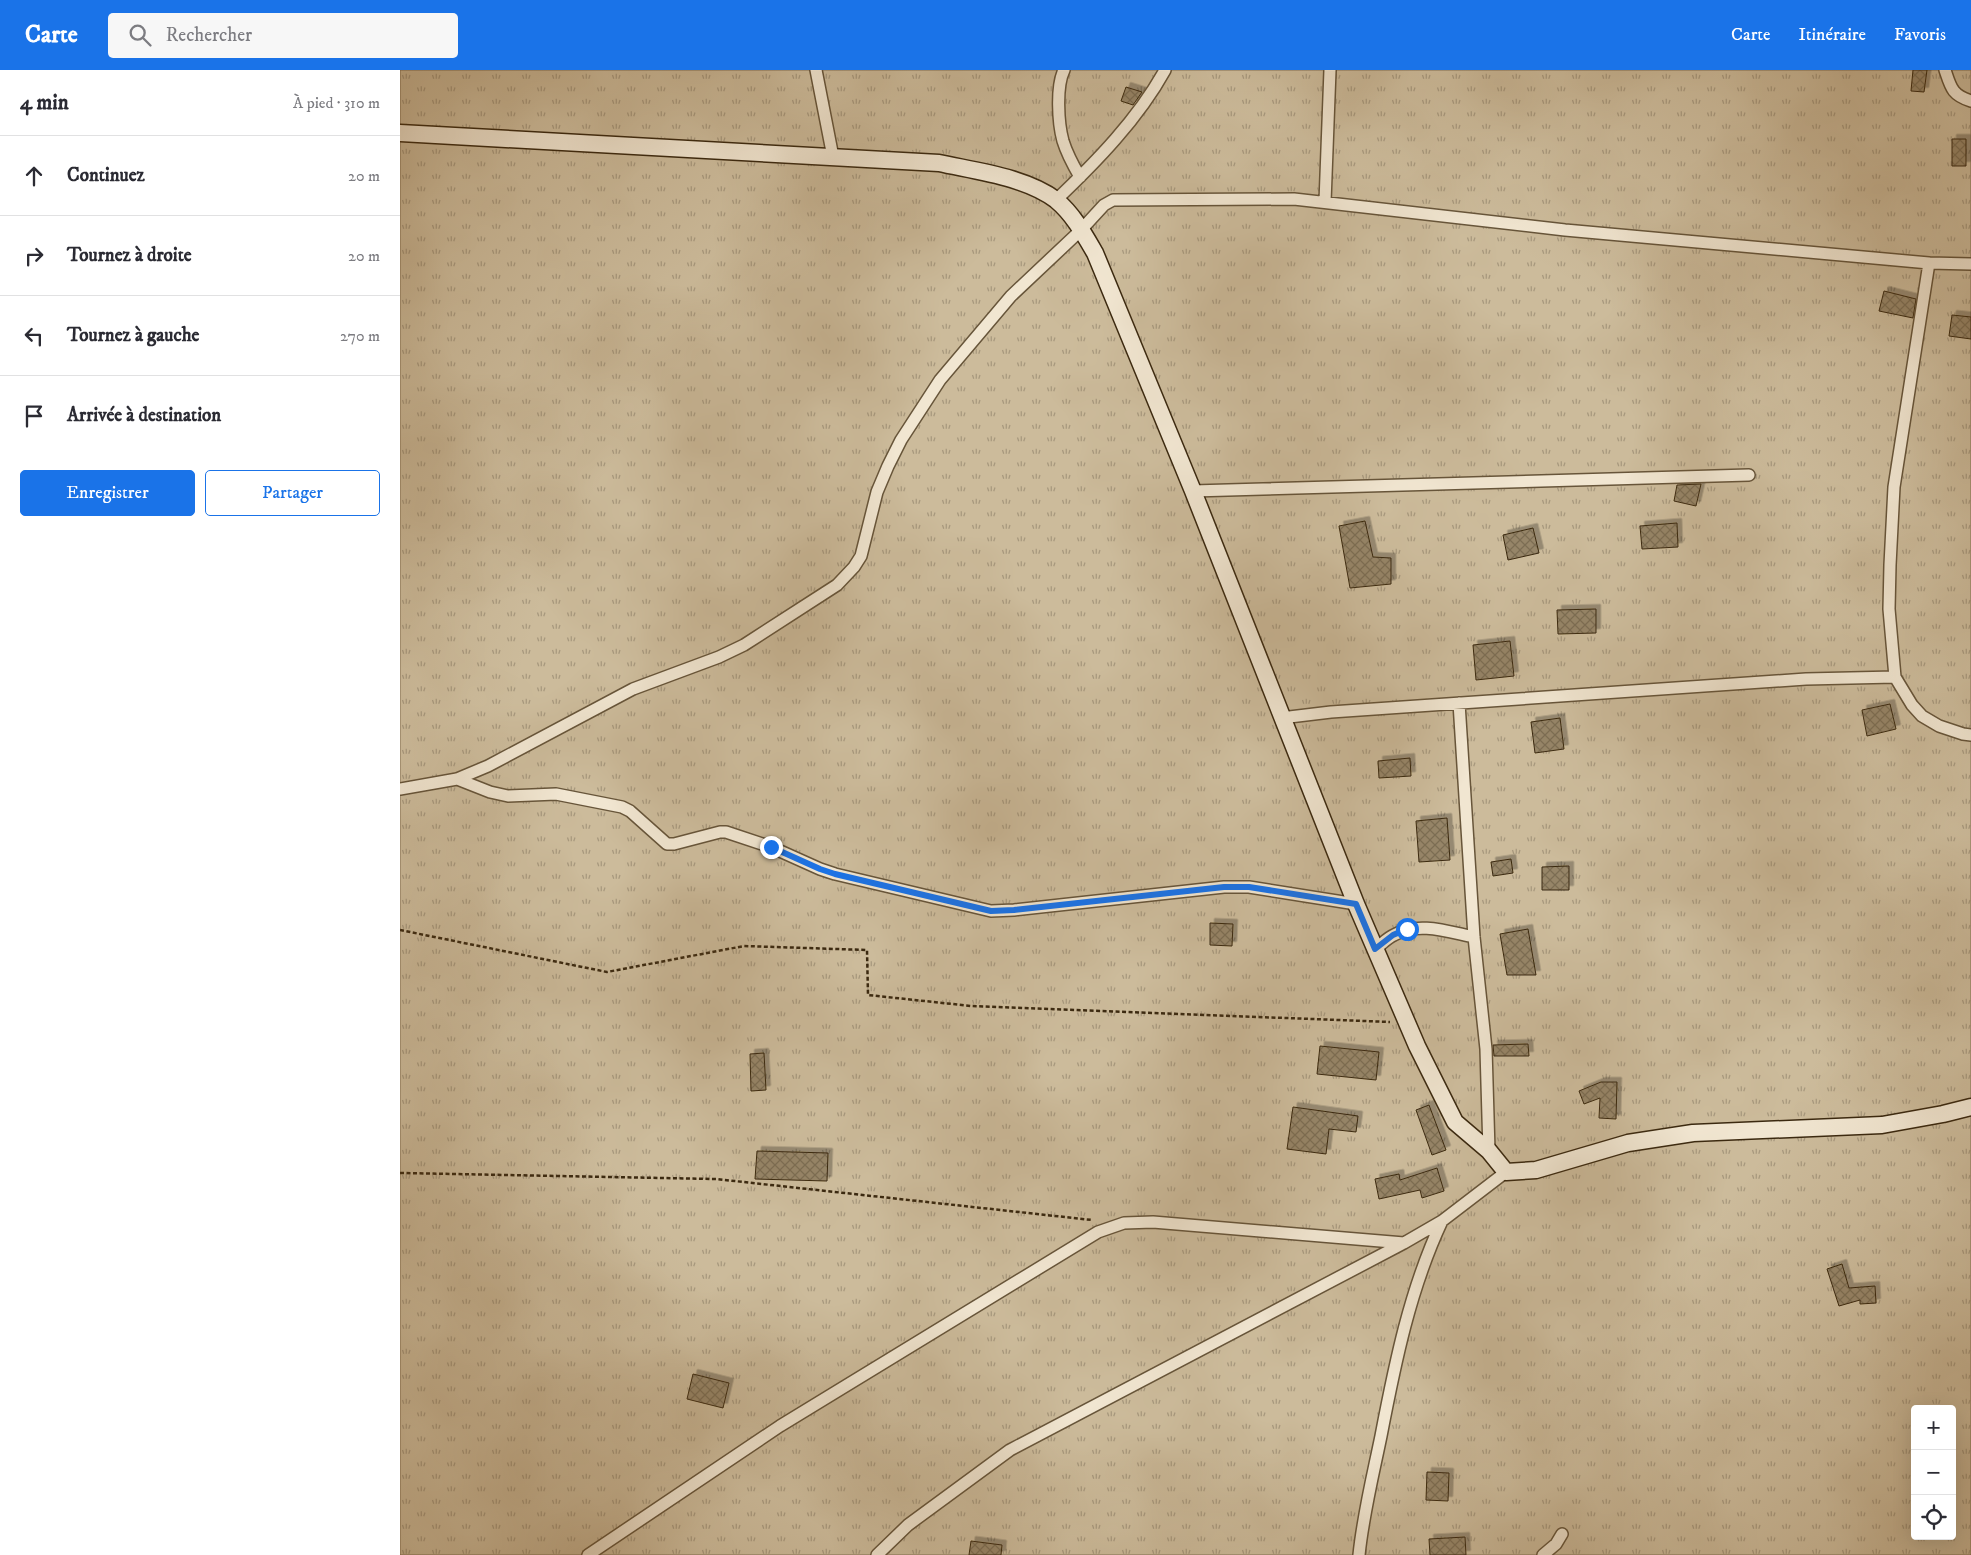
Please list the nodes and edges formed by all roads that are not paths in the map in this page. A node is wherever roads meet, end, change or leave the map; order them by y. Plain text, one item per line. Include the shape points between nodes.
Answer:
1 (816, 70) edge
2 (1064, 70) edge
3 (1166, 70) edge
4 (1330, 70) edge
5 (1945, 70) edge
6 (1971, 101) edge
7 (400, 133) edge
8 (833, 157) junction
9 (1080, 177) junction
10 (1056, 200) junction
11 (1325, 202) junction
12 (1081, 230) junction
13 (1929, 263) junction
14 (1971, 264) edge
15 (1749, 475) dead end
16 (1192, 491) junction
17 (1895, 677) junction
18 (1459, 703) junction
19 (1281, 718) junction
20 (1971, 735) edge
21 (457, 778) junction
22 (400, 789) edge
23 (1356, 904) junction
24 (1474, 937) junction
25 (1375, 949) junction
26 (1971, 1106) edge
27 (1489, 1152) junction
28 (1506, 1172) junction
29 (1442, 1221) junction
30 (1404, 1243) junction
31 (1562, 1534) dead end
32 (588, 1555) edge
33 (878, 1555) edge
34 (1359, 1555) edge
35 (1543, 1555) edge

1 - 8 street
2 - 9 street via 1058,90 1062,139
3 - 9 street via 1136,113
4 - 11 street
5 - 6 street via 1954,93
7 - 8 street
8 - 10 street via 939,163 1013,180
9 - 10 street
10 - 12 street
11 - 12 street via 1294,199 1113,200 1104,205
11 - 13 street via 1566,230
12 - 16 street via 1095,253
12 - 21 street via 1011,296 940,380 888,466 877,492 861,556 846,577 744,645 633,689 488,766
13 - 14 street
13 - 17 street via 1894,487 1889,609
15 - 16 street
16 - 19 street
17 - 18 street via 1806,679
17 - 20 street via 1922,716 1939,726
18 - 19 street
18 - 24 street
19 - 23 street
21 - 22 street
21 - 23 street via 508,796 556,794 622,807 667,844 726,832 835,874 991,911 1224,887 1249,887
23 - 25 street
24 - 25 street via 1421,927 1393,935
24 - 27 street via 1486,1049
25 - 27 street via 1455,1122
26 - 28 street via 1882,1125 1693,1134 1628,1143 1536,1170
27 - 28 street
28 - 29 street
29 - 30 street
29 - 34 street via 1410,1308 1391,1385
30 - 32 street via 1153,1222 1124,1223 1098,1232 773,1431
30 - 33 street via 1010,1450 908,1525
31 - 35 street

